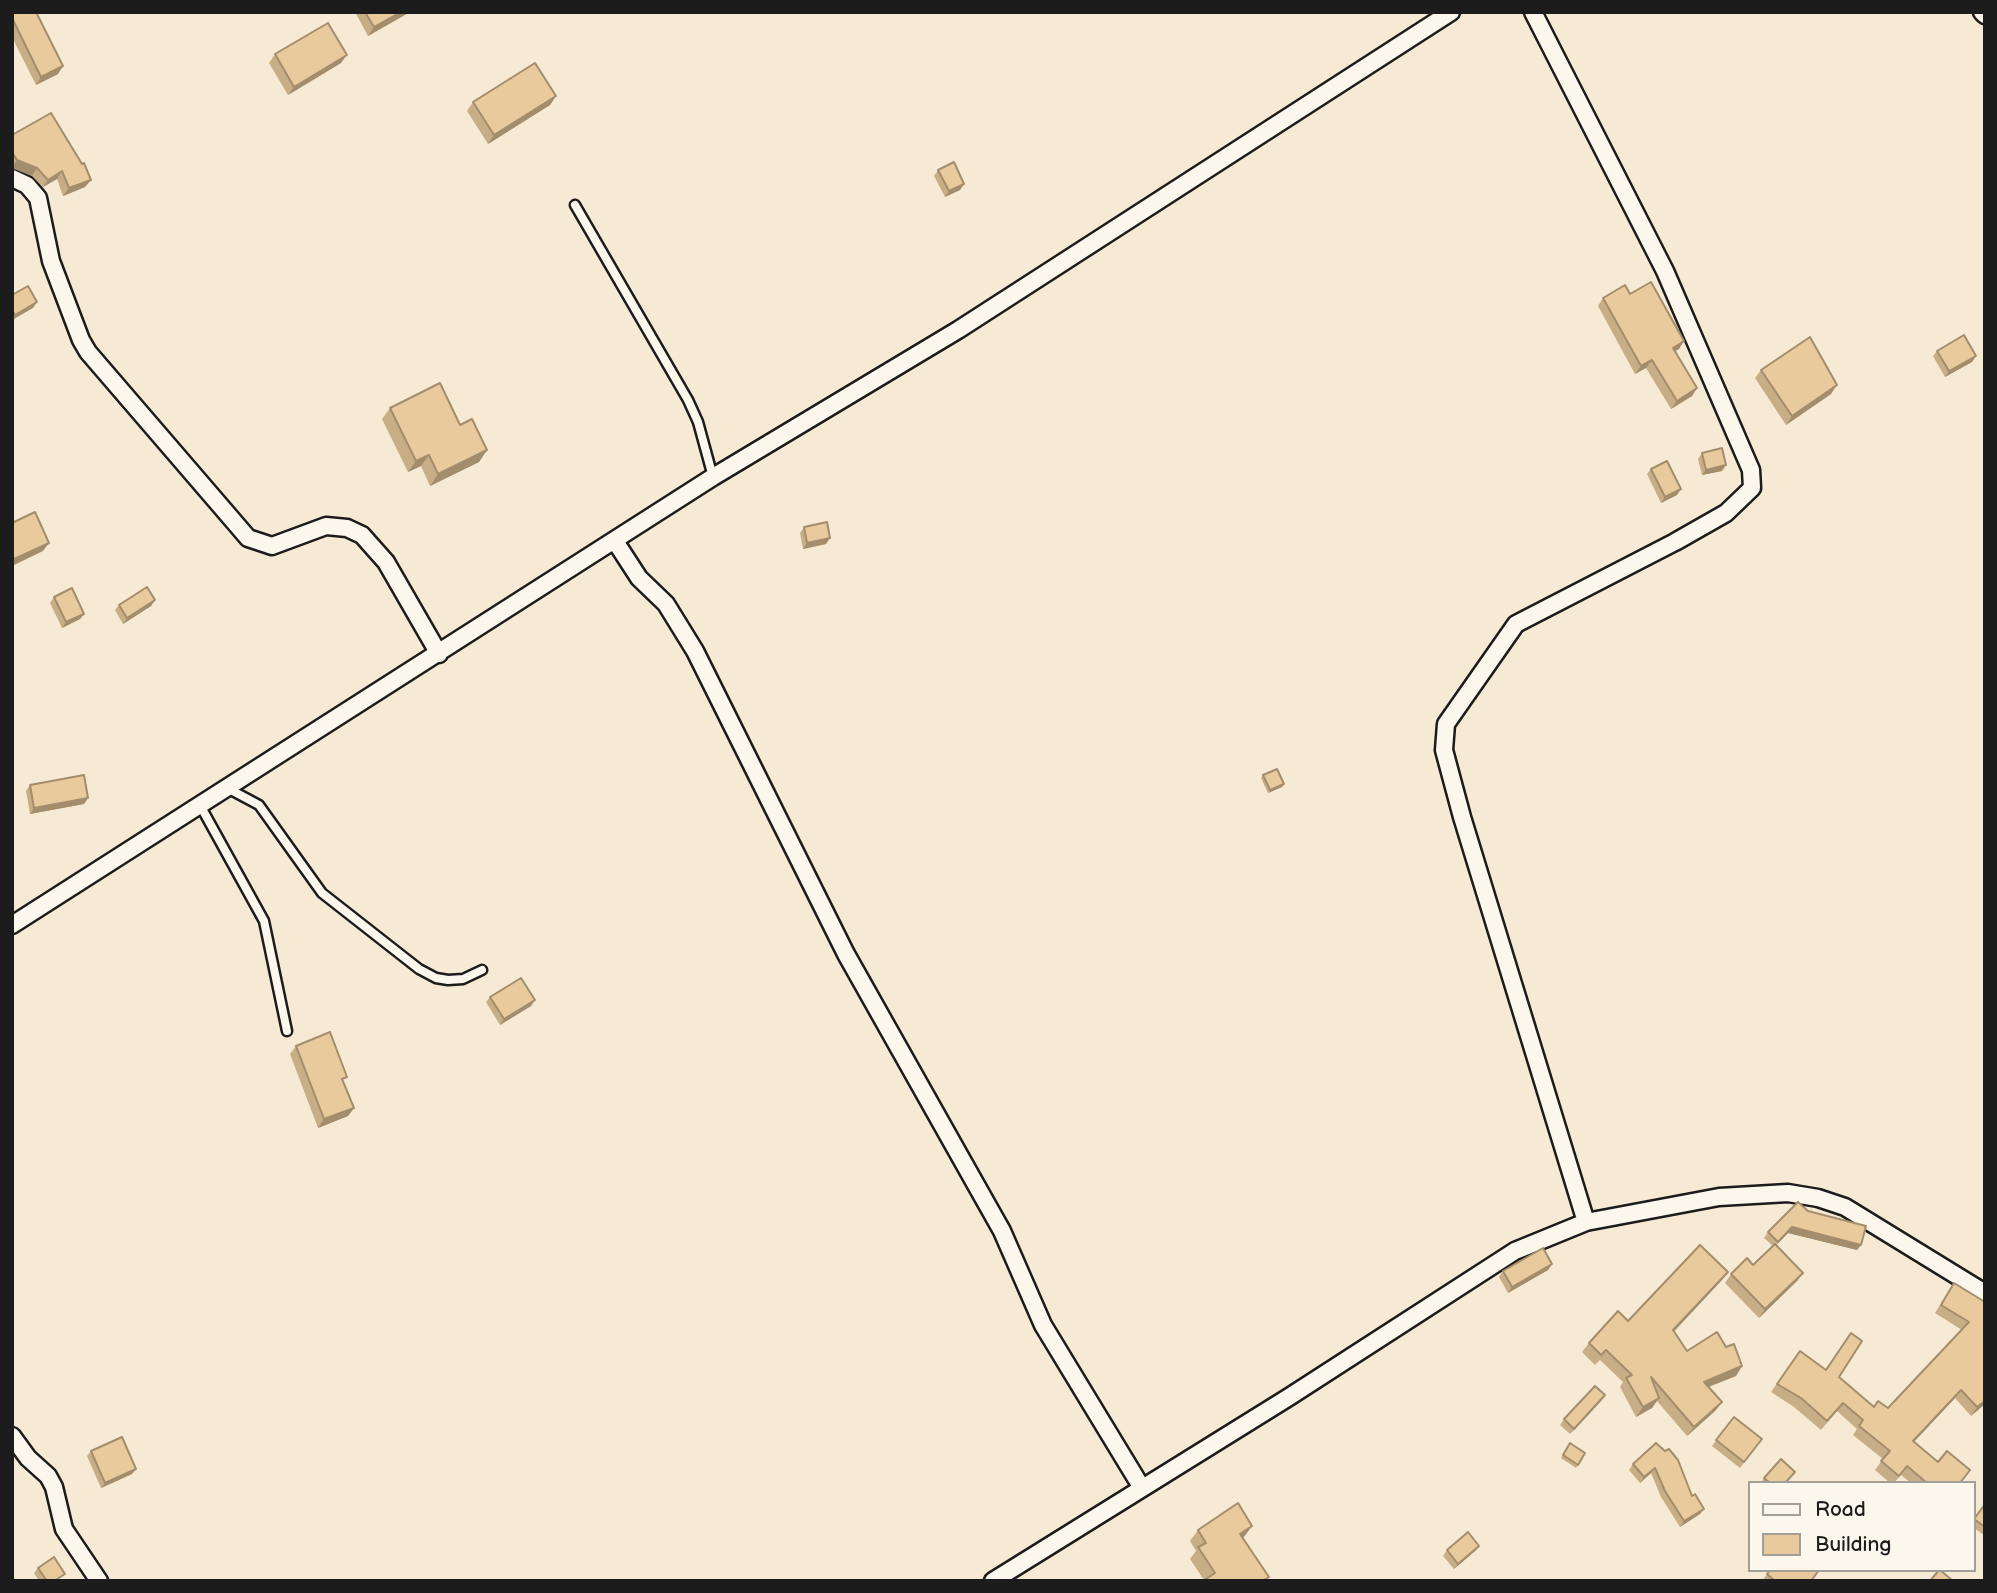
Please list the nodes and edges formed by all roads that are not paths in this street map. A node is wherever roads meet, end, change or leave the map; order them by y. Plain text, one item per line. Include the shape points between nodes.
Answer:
1 (1451, 12) edge
2 (1533, 12) edge
3 (12, 178) edge
4 (575, 205) dead end
5 (713, 477) junction
6 (615, 541) junction
7 (439, 654) junction
8 (229, 789) junction
9 (201, 807) junction
10 (12, 925) edge
11 (482, 971) dead end
12 (287, 1031) dead end
13 (1586, 1222) junction
14 (1985, 1293) edge
15 (12, 1436) edge
16 (1142, 1488) junction
17 (99, 1581) edge
18 (993, 1581) edge

1 - 5 street via 958,330
2 - 13 street via 1665,271 1751,470 1752,488 1726,513 1516,624 1446,724 1444,750 1462,817
3 - 7 street via 27,185 38,198 51,261 88,352 248,538 272,546 326,526 362,535 386,562
4 - 5 lane via 688,400
5 - 6 street
6 - 7 street
6 - 16 street via 639,579 666,604 695,651 846,954 1002,1231 1043,1325
7 - 8 street
8 - 9 street
8 - 11 lane via 258,805 322,893 419,968 448,981
9 - 10 street
9 - 12 lane via 264,921
13 - 14 street via 1719,1197 1788,1193 1818,1198 1845,1207
13 - 16 street via 1515,1251
15 - 17 street via 48,1476 64,1529
16 - 18 street

